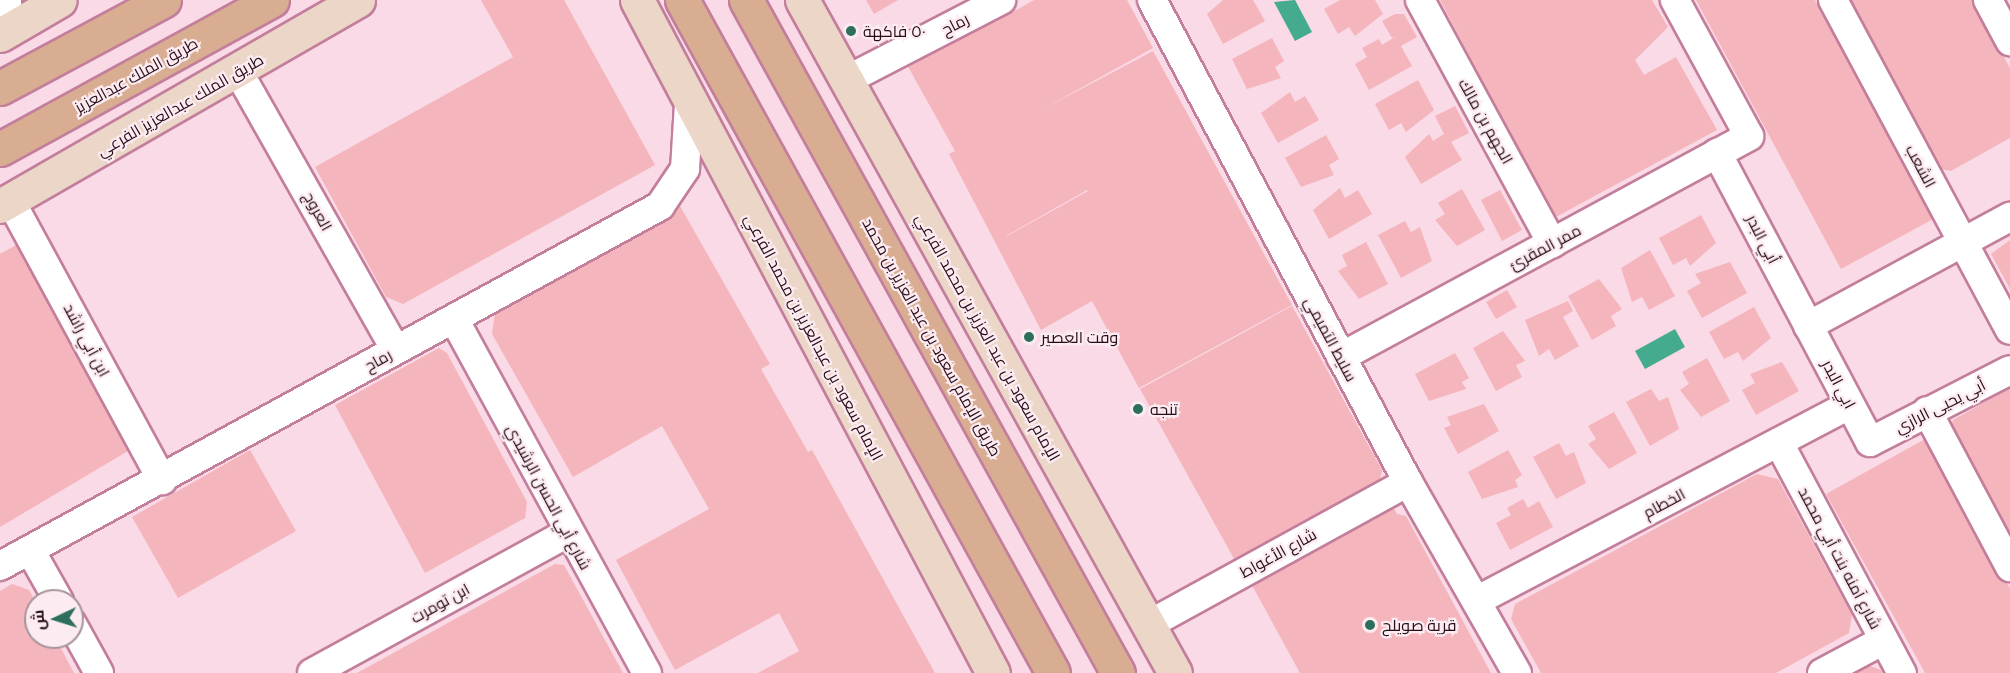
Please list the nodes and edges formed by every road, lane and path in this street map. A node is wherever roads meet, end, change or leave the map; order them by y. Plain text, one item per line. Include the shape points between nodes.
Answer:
1 (164, 0) edge
2 (272, 0) edge
3 (358, 0) edge
4 (637, 0) edge
5 (682, 0) edge
6 (746, 0) edge
7 (802, 0) edge
8 (1001, 0) edge
9 (1152, 0) edge
10 (1420, 0) edge
11 (1675, 0) edge
12 (1833, 0) edge
13 (1988, 0) edge
14 (48, 2) edge
15 (4, 22) edge
16 (2010, 41) edge
17 (239, 73) junction
18 (845, 81) junction
19 (0, 88) edge
20 (689, 104) junction
21 (0, 149) edge
22 (1718, 153) junction
23 (5, 203) edge
24 (2010, 217) edge
25 (1961, 242) junction
26 (1552, 243) junction
27 (454, 319) junction
28 (1808, 326) junction
29 (2010, 330) edge
30 (396, 350) junction
31 (1341, 357) junction
32 (2010, 370) edge
33 (1849, 405) junction
34 (1927, 411) junction
35 (1870, 442) joint
36 (1779, 443) junction
37 (162, 480) junction
38 (1408, 482) junction
39 (568, 533) junction
40 (30, 550) junction
41 (0, 566) edge
42 (2010, 567) edge
43 (52, 589) edge
44 (1478, 600) junction
45 (1148, 625) junction
46 (1884, 640) junction
47 (84, 646) edge
48 (99, 673) edge
49 (312, 673) edge
50 (647, 673) edge
51 (993, 673) edge
52 (1053, 673) edge
53 (1118, 673) edge
54 (1175, 673) edge
55 (1517, 673) edge
56 (1822, 673) edge
57 (1902, 673) edge

1 - 19 main road
2 - 21 main road, طريق الملك عبدالعزيز
3 - 17 street, طريق الملك عبدالعزيز الفرعي
4 - 20 street, الإمام سعود بن عبدالعزيز بن محمد الفرعي
5 - 52 main road
6 - 53 main road, طريق الإمام سعود بن عبد العزيز بن محمد
7 - 18 street, الإمام سعود بن عبد العزيز بن محمد الفرعي
8 - 18 street, رماح
9 - 31 street, سليط التميمي
10 - 26 street, الجهم بن مالك
11 - 22 street, ممر المقرئ via 1749,136
12 - 25 street, الشعب
13 - 16 street
14 - 15 street
17 - 23 street, طريق الملك عبدالعزيز الفرعي
17 - 30 street, العروج
18 - 45 street, الإمام سعود بن عبد العزيز بن محمد الفرعي
20 - 27 street, رماح via 685,169 660,206
20 - 51 street, الإمام سعود بن عبدالعزيز بن محمد الفرعي
22 - 26 street, ممر المقرئ
22 - 28 street, أبي البدر
23 - 37 street, ابن أبي راشد
24 - 25 street
25 - 28 street
25 - 29 street, الشعب
26 - 31 street, ممر المقرئ
27 - 30 street, رماح
27 - 39 street, شارع أبي الحسن الرشيدي
28 - 33 street, ابي البدر
30 - 37 street, رماح
31 - 38 street, سليط التميمي
32 - 34 street, أبي يحيى الرازي
33 - 35 street, ابي البدر
33 - 36 street, الخطام
34 - 35 street, أبي يحيى الرازي
34 - 42 street
36 - 44 street, الخطام
36 - 46 street, شارع آمنه بنت أبي محمد
37 - 40 street, رماح
38 - 44 street, سليط التميمي
38 - 45 street, شارع الأغواط
39 - 49 street, ابن تومرت
39 - 50 street, شارع أبي الحسن الرشيدي
40 - 41 street, رماح
40 - 43 street
44 - 55 street, سليط التميمي
45 - 54 street, الإمام سعود بن عبد العزيز بن محمد الفرعي
46 - 56 street
46 - 57 street, شارع آمنه بنت أبي محمد
47 - 48 street

